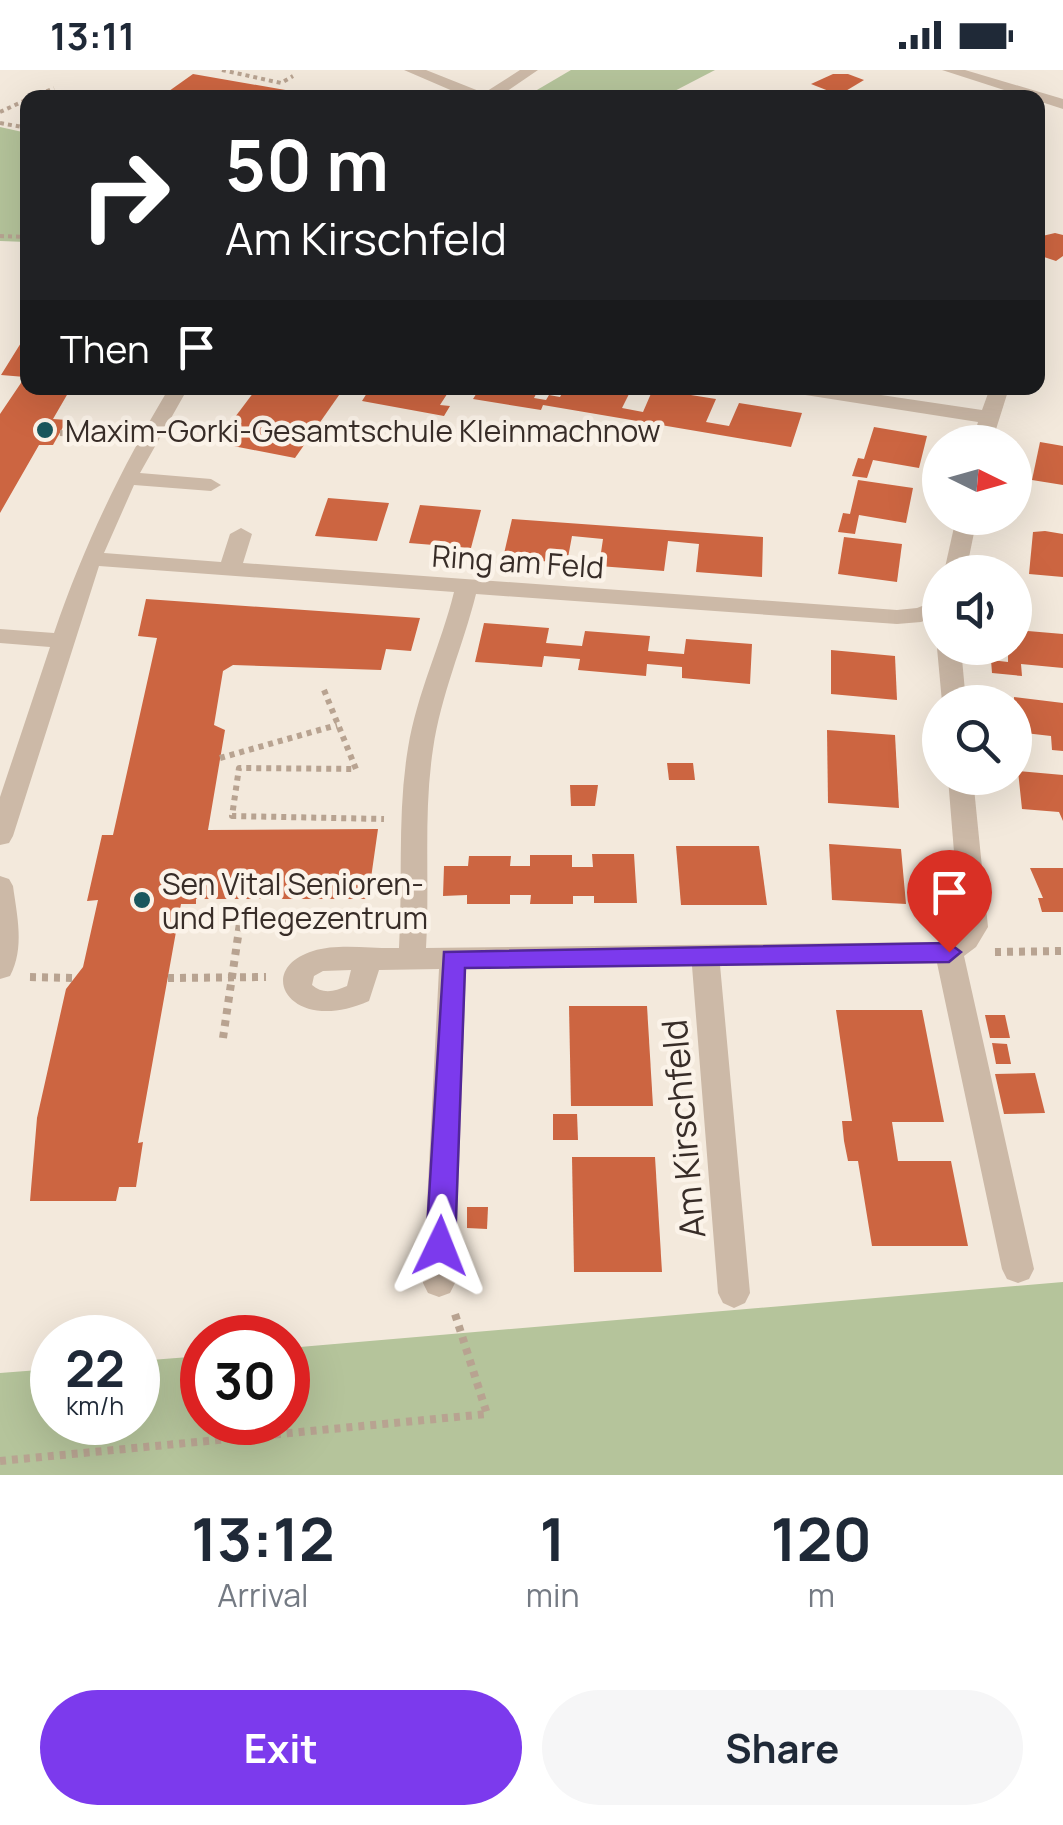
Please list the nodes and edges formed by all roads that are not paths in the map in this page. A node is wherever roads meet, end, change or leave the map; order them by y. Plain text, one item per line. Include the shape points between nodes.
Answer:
1 (412, 70) edge
2 (530, 70) edge
3 (950, 70) edge
4 (464, 90) edge
5 (498, 90) edge
6 (1016, 90) edge
7 (174, 395) edge
8 (844, 395) edge
9 (996, 395) edge
10 (987, 417) junction
11 (985, 425) edge
12 (127, 478) junction
13 (210, 485) dead end
14 (241, 534) dead end
15 (90, 559) junction
16 (230, 568) junction
17 (466, 588) junction
18 (922, 614) edge
19 (0, 636) edge
20 (61, 641) junction
21 (962, 795) edge
22 (0, 836) edge
23 (0, 886) edge
24 (949, 952) junction
25 (453, 958) junction
26 (706, 958) junction
27 (412, 960) junction
28 (367, 961) junction
29 (9, 973) edge
30 (1018, 1269) dead end
31 (439, 1283) road end
32 (734, 1293) dead end

1 - 4 street
2 - 5 street
3 - 6 street
7 - 12 street
8 - 10 street
9 - 10 street
10 - 11 street
12 - 13 street
12 - 15 street
14 - 16 street
15 - 16 street, Ring am Feld
15 - 20 street
16 - 17 street, Ring am Feld
17 - 18 street, Ring am Feld
17 - 27 street via 421,746
19 - 20 street
20 - 22 street
21 - 24 street via 974,927
23 - 29 street
24 - 26 street
24 - 30 street
25 - 26 street
25 - 27 street
25 - 31 street
26 - 32 street, Am Kirschfeld
27 - 28 street
28 - 28 street via 359,993 344,1002 323,1006 298,990 304,966 318,960

